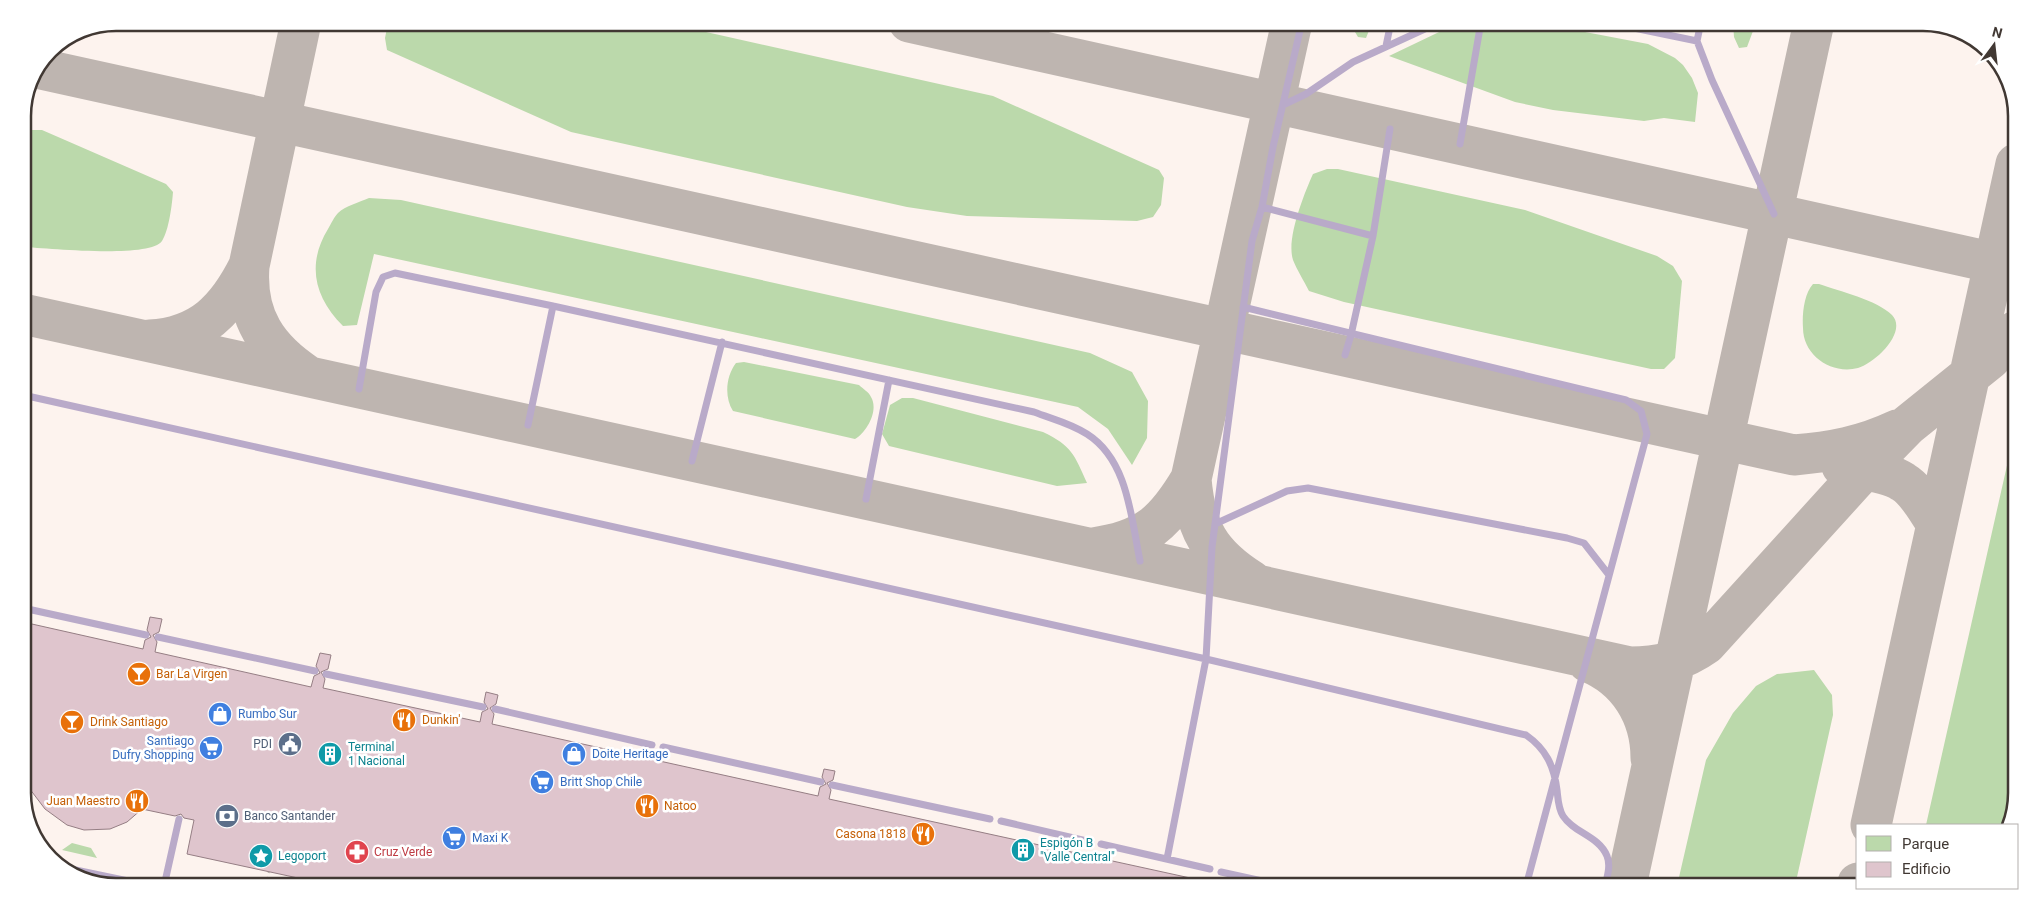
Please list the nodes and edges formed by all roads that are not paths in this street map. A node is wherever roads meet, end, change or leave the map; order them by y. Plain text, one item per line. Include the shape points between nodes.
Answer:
1 (1300, 31) edge
2 (1389, 31) edge
3 (1418, 31) edge
4 (1479, 31) edge
5 (1649, 31) edge
6 (1699, 31) edge
7 (1697, 41) junction
8 (1386, 46) junction
9 (1283, 105) junction
10 (1390, 129) dead end
11 (1460, 144) dead end
12 (1262, 207) junction
13 (1774, 214) dead end
14 (1372, 236) junction
15 (553, 306) junction
16 (1243, 308) junction
17 (1351, 335) junction
18 (722, 342) junction
19 (1345, 355) dead end
20 (889, 380) junction
21 (359, 389) dead end
22 (31, 397) edge
23 (528, 425) dead end
24 (692, 461) dead end
25 (866, 499) dead end
26 (1215, 524) junction
27 (1140, 561) dead end
28 (1609, 575) junction
29 (31, 610) edge
30 (146, 635) dead end
31 (158, 638) dead end
32 (1206, 659) junction
33 (315, 671) dead end
34 (326, 674) dead end
35 (483, 707) dead end
36 (495, 709) dead end
37 (652, 745) dead end
38 (663, 747) dead end
39 (1555, 776) junction
40 (821, 782) dead end
41 (832, 785) dead end
42 (179, 819) dead end
43 (990, 819) dead end
44 (1001, 821) dead end
45 (1091, 842) dead end
46 (1101, 844) dead end
47 (1167, 860) junction
48 (1210, 869) dead end
49 (1221, 872) dead end
50 (90, 873) edge
51 (111, 877) edge
52 (166, 878) edge
53 (1249, 878) edge
54 (1528, 878) edge
55 (1607, 878) edge

1 - 9 lane
2 - 8 lane
3 - 8 lane
4 - 11 lane
5 - 7 lane
6 - 7 lane
7 - 13 lane
8 - 9 lane via 1352,62 1306,94
9 - 12 lane
10 - 14 lane
12 - 14 lane
12 - 16 lane via 1252,241
14 - 17 lane
15 - 18 lane
15 - 21 lane via 386,274 376,292
15 - 23 lane
16 - 17 lane
16 - 26 lane
17 - 19 lane
17 - 28 lane via 1626,400 1641,410 1647,434
18 - 20 lane
18 - 24 lane
20 - 25 lane
20 - 27 lane via 1034,412 1088,434 1100,444 1123,478
22 - 32 lane
26 - 28 lane via 1287,491 1308,488 1567,538 1584,543
26 - 32 lane
28 - 39 lane
29 - 30 lane
31 - 33 lane
32 - 39 lane via 1526,735 1547,753
32 - 47 lane
34 - 35 lane
36 - 37 lane
38 - 40 lane
39 - 54 lane
39 - 55 lane via 1559,808 1564,817 1601,845 1608,858
41 - 43 lane
42 - 52 lane
44 - 45 lane
46 - 47 lane
47 - 48 lane
49 - 53 lane
50 - 51 lane

